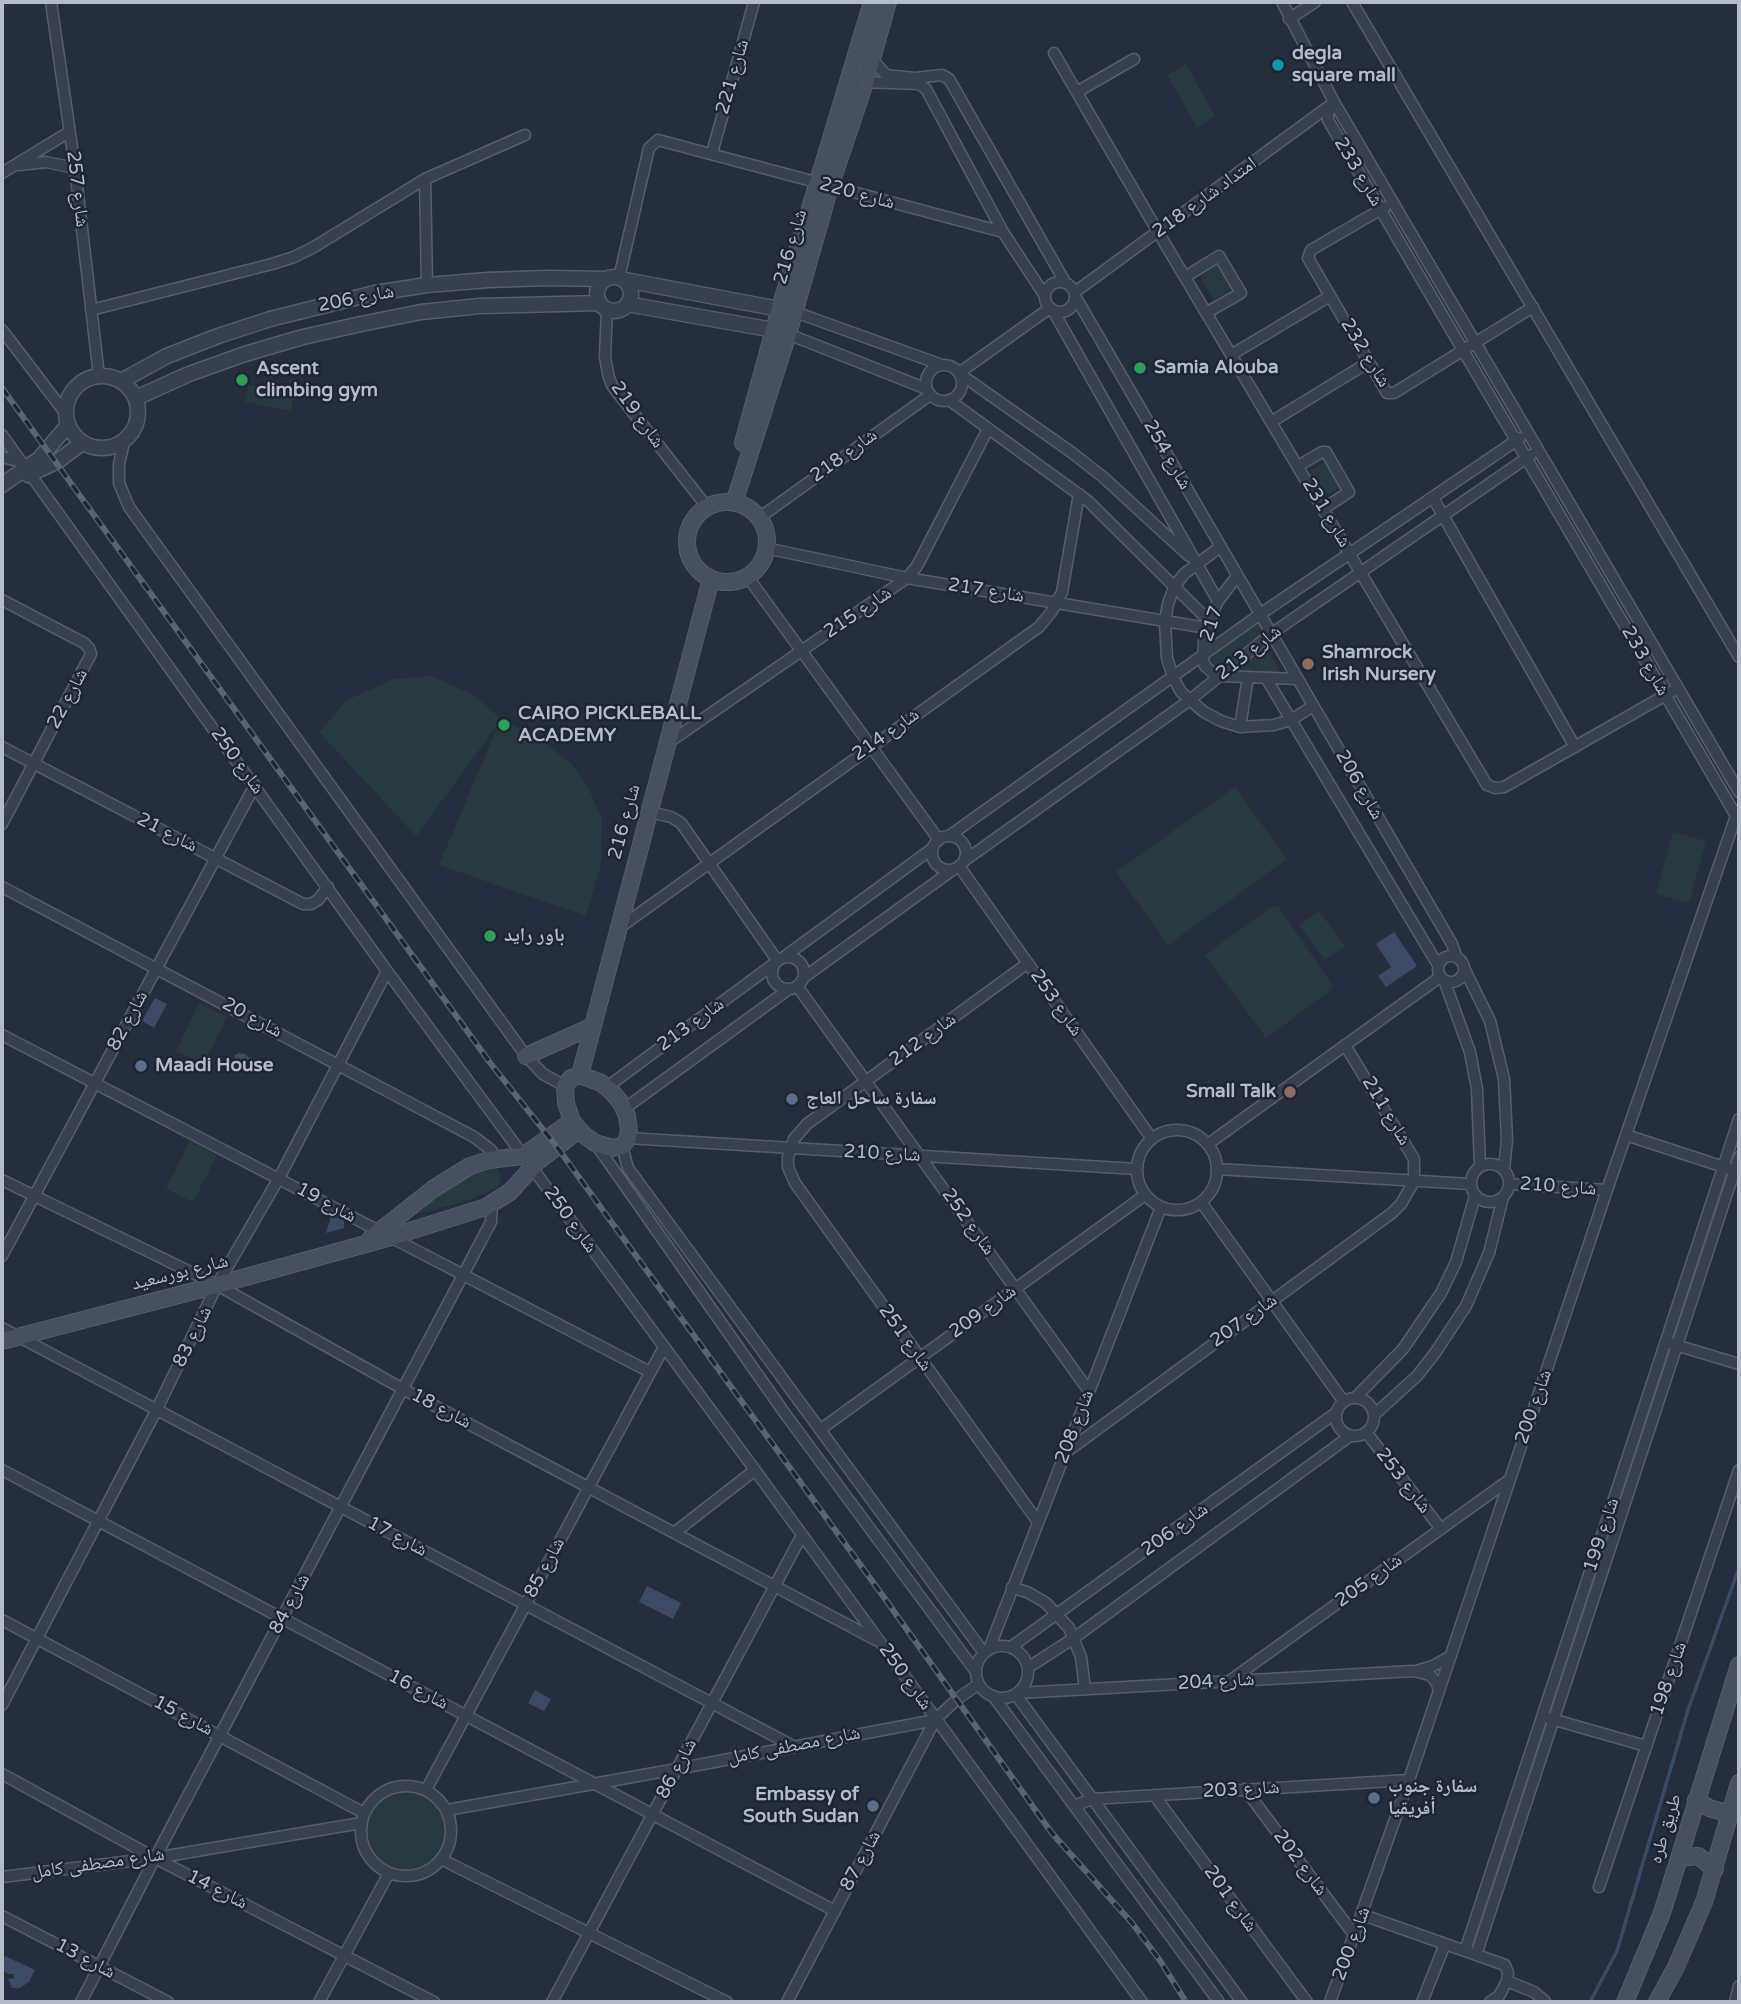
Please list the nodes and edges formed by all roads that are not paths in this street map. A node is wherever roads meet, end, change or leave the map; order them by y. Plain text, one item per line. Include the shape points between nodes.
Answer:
1 (51, 2) edge
2 (754, 2) edge
3 (872, 2) edge
4 (888, 2) edge
5 (1282, 2) edge
6 (1315, 2) edge
7 (1352, 2) edge
8 (1289, 19) junction
9 (1054, 53) dead end
10 (872, 59) junction
11 (1134, 59) dead end
12 (851, 74) junction
13 (865, 83) junction
14 (1077, 92) junction
15 (1334, 102) junction
16 (69, 132) junction
17 (526, 135) dead end
18 (712, 153) junction
19 (14, 165) junction
20 (75, 168) junction
21 (2, 173) edge
22 (425, 179) junction
23 (824, 185) junction
24 (1393, 202) junction
25 (1380, 209) junction
26 (1003, 232) junction
27 (1158, 232) junction
28 (1185, 277) junction
29 (616, 279) junction
30 (1065, 282) junction
31 (427, 285) junction
32 (1075, 294) junction
33 (1045, 296) junction
34 (1329, 296) junction
35 (627, 304) junction
36 (604, 306) junction
37 (1533, 307) junction
38 (1051, 309) junction
39 (91, 310) junction
40 (787, 310) junction
41 (1206, 313) junction
42 (2, 330) edge
43 (781, 332) junction
44 (1476, 343) junction
45 (1463, 351) junction
46 (1231, 355) junction
47 (1369, 362) junction
48 (942, 365) junction
49 (960, 374) junction
50 (99, 376) junction
51 (121, 381) junction
52 (928, 392) junction
53 (136, 398) junction
54 (949, 401) junction
55 (67, 420) junction
56 (1271, 422) junction
57 (988, 429) junction
58 (1529, 433) junction
59 (2, 435) edge
60 (1516, 441) junction
61 (124, 442) junction
62 (82, 443) junction
63 (1539, 450) junction
64 (2, 457) edge
65 (1526, 459) junction
66 (1298, 466) junction
67 (26, 468) junction
68 (4, 483) edge
69 (1079, 494) junction
70 (1433, 498) junction
71 (730, 502) junction
72 (707, 507) junction
73 (1323, 509) junction
74 (1443, 516) junction
75 (759, 518) junction
76 (1220, 547) junction
77 (766, 548) junction
78 (1350, 554) junction
79 (1197, 563) junction
80 (1360, 572) junction
81 (747, 576) junction
82 (1237, 576) junction
83 (907, 578) junction
84 (711, 579) junction
85 (1174, 587) junction
86 (2, 600) edge
87 (1218, 601) junction
88 (1057, 603) junction
89 (1259, 615) junction
90 (1165, 621) junction
91 (1208, 625) junction
92 (1270, 634) junction
93 (802, 651) junction
94 (1203, 654) junction
95 (1739, 657) edge
96 (1220, 676) junction
97 (1172, 677) junction
98 (1248, 677) junction
99 (1266, 678) junction
100 (1297, 679) junction
101 (1678, 688) junction
102 (1665, 696) junction
103 (1190, 700) junction
104 (1313, 706) junction
105 (1291, 720) junction
106 (1240, 727) junction
107 (668, 743) junction
108 (871, 746) junction
109 (2, 747) edge
110 (1575, 747) junction
111 (34, 764) junction
112 (255, 785) junction
113 (1739, 792) edge
114 (649, 812) junction
115 (1738, 817) edge
116 (2, 824) edge
117 (940, 841) junction
118 (215, 858) junction
119 (710, 863) junction
120 (959, 865) junction
121 (2, 887) edge
122 (328, 887) junction
123 (619, 928) junction
124 (1456, 956) junction
125 (778, 960) junction
126 (1028, 963) junction
127 (156, 968) junction
128 (1464, 968) junction
129 (387, 971) junction
130 (1440, 974) junction
131 (796, 984) junction
132 (593, 1026) junction
133 (2, 1035) edge
134 (1345, 1045) junction
135 (526, 1056) junction
136 (339, 1064) junction
137 (580, 1075) junction
138 (866, 1081) junction
139 (95, 1083) junction
140 (565, 1086) junction
141 (607, 1087) junction
142 (624, 1109) junction
143 (1739, 1119) edge
144 (576, 1126) junction
145 (1626, 1135) junction
146 (1152, 1139) junction
147 (625, 1142) junction
148 (595, 1143) junction
149 (1208, 1144) junction
150 (791, 1148) junction
151 (919, 1156) junction
152 (1739, 1157) edge
153 (496, 1159) junction
154 (528, 1162) junction
155 (1480, 1166) junction
156 (1723, 1167) junction
157 (1137, 1169) junction
158 (1217, 1169) junction
159 (1504, 1170) junction
160 (1735, 1171) junction
161 (279, 1178) junction
162 (2, 1180) edge
163 (1414, 1181) junction
164 (1470, 1184) junction
165 (1509, 1184) junction
166 (1607, 1191) junction
167 (1145, 1195) junction
168 (1475, 1196) junction
169 (34, 1197) junction
170 (1503, 1198) junction
171 (1201, 1202) junction
172 (492, 1204) junction
173 (1161, 1207) junction
174 (386, 1234) junction
175 (2, 1256) edge
176 (463, 1275) junction
177 (218, 1285) junction
178 (1015, 1289) junction
179 (1272, 1301) junction
180 (2, 1328) edge
181 (10, 1339) edge
182 (1672, 1344) junction
183 (664, 1347) junction
184 (920, 1358) junction
185 (1739, 1364) edge
186 (650, 1372) junction
187 (403, 1389) junction
188 (1089, 1391) junction
189 (1350, 1400) junction
190 (157, 1409) junction
191 (1337, 1412) junction
192 (1374, 1415) junction
193 (821, 1429) junction
194 (1366, 1432) junction
195 (1350, 1436) junction
196 (1065, 1453) junction
197 (2, 1470) edge
198 (755, 1470) junction
199 (1739, 1470) edge
200 (1510, 1480) junction
201 (588, 1487) junction
202 (340, 1507) junction
203 (98, 1521) junction
204 (1038, 1522) junction
205 (1441, 1530) junction
206 (674, 1533) junction
207 (802, 1535) junction
208 (774, 1586) junction
209 (1012, 1587) junction
210 (525, 1604) junction
211 (1058, 1615) junction
212 (282, 1618) junction
213 (2, 1620) edge
214 (37, 1638) junction
215 (1074, 1638) junction
216 (879, 1642) junction
217 (1012, 1647) junction
218 (987, 1651) junction
219 (1451, 1656) junction
220 (1739, 1665) edge
221 (1029, 1667) junction
222 (1413, 1671) junction
223 (977, 1678) junction
224 (1228, 1682) junction
225 (1085, 1689) junction
226 (1439, 1690) junction
227 (1017, 1694) junction
228 (993, 1696) junction
229 (712, 1703) junction
230 (2, 1705) edge
231 (466, 1716) junction
232 (1548, 1718) junction
233 (935, 1720) junction
234 (219, 1736) junction
235 (793, 1746) junction
236 (1646, 1746) junction
237 (677, 1769) junction
238 (2, 1774) edge
239 (1409, 1780) junction
240 (593, 1783) junction
241 (1739, 1783) edge
242 (1245, 1789) junction
243 (426, 1790) junction
244 (1154, 1795) junction
245 (1092, 1799) junction
246 (1696, 1800) junction
247 (1074, 1806) junction
248 (447, 1810) junction
249 (653, 1815) junction
250 (1735, 1815) edge
251 (362, 1818) junction
252 (155, 1858) junction
253 (1679, 1858) junction
254 (441, 1860) junction
255 (1715, 1869) junction
256 (389, 1873) junction
257 (2, 1877) edge
258 (1599, 1887) dead end
259 (835, 1911) junction
260 (1363, 1915) junction
261 (2, 1916) edge
262 (590, 1933) junction
263 (1355, 1936) junction
264 (1445, 1944) junction
265 (1470, 1953) junction
266 (344, 1955) junction
267 (100, 1967) junction
268 (1507, 1981) junction
269 (1739, 1986) edge
270 (1545, 2001) edge
271 (81, 2002) edge
272 (167, 2002) edge
273 (319, 2002) edge
274 (434, 2002) edge
275 (552, 2002) edge
276 (727, 2002) edge
277 (787, 2002) edge
278 (1142, 2002) edge
279 (1219, 2002) edge
280 (1242, 2002) edge
281 (1307, 2002) edge
282 (1331, 2002) edge
283 (1422, 2002) edge
284 (1490, 2002) edge
285 (1625, 2002) edge
286 (1657, 2002) edge
287 (1735, 2002) edge

1 - 16 street, شارع 257
2 - 18 street, شارع 221
3 - 12 main road, شارع 216
4 - 10 main road, شارع 216
5 - 8 street
6 - 8 street
7 - 37 street
8 - 15 street
9 - 14 street, شارع 231
10 - 13 main road, شارع 216
10 - 30 street via 887,75 942,75 949,79
11 - 14 street
12 - 13 street
12 - 23 main road, شارع 216
13 - 23 main road, شارع 216
13 - 26 street via 924,87
14 - 27 street, شارع 231
15 - 24 street, شارع 233
15 - 25 street, شارع 233 via 1328,120
15 - 27 street, امتداد شارع 218
16 - 19 street
16 - 20 street, شارع 257
17 - 22 street
18 - 23 street, شارع 220
18 - 29 street via 664,140 649,148
19 - 20 street via 46,163
19 - 21 street
20 - 39 street, شارع 257
22 - 31 street
22 - 39 street via 294,257
23 - 26 street, شارع 220
23 - 40 main road, شارع 216
24 - 25 street, شارع 232
24 - 44 street, شارع 233
25 - 34 street, شارع 232 via 1309,252
25 - 45 street, شارع 233
26 - 33 street
27 - 28 street, شارع 231
27 - 32 street, امتداد شارع 218
28 - 41 street, شارع 231
28 - 41 street via 1219,256 1241,292
29 - 31 street, شارع 206 via 523,278
29 - 35 street via 631,292
29 - 36 street via 598,288
29 - 40 street, شارع 206
30 - 32 street
30 - 33 street via 1052,284
31 - 51 street, شارع 206 via 270,319 167,356
32 - 38 street via 1068,310
32 - 76 street, شارع 254
33 - 38 street
34 - 46 street
34 - 47 street, شارع 232
35 - 36 street via 618,310
35 - 43 street
36 - 53 street, شارع 206 via 480,306 385,319 245,354
36 - 72 street, شارع 219 via 605,357 613,387
37 - 44 street, شارع 232
37 - 95 street
38 - 49 street
38 - 79 street, شارع 254
39 - 50 street, شارع 257
40 - 43 main road, شارع 216
40 - 48 street, شارع 206
41 - 46 street, شارع 231
42 - 55 street
43 - 52 street
43 - 71 main road, شارع 216
44 - 45 street, شارع 232
44 - 58 street, شارع 233
45 - 47 street, شارع 232 via 1392,394 1385,391
45 - 60 street, شارع 233
46 - 56 street, شارع 231
47 - 56 street
48 - 49 street
48 - 52 street via 929,374
49 - 54 street via 960,393
49 - 79 street via 1095,471
50 - 51 street
50 - 55 street via 75,388 66,405
51 - 53 street
52 - 54 street via 939,401
52 - 75 street, شارع 218
53 - 61 street via 138,420
54 - 57 street
55 - 62 street
55 - 67 street via 49,449
56 - 66 street, شارع 231
57 - 69 street
57 - 83 street, شارع 215
58 - 60 street, شارع 213
58 - 63 street, شارع 233
59 - 67 street, شارع 250
60 - 65 street, شارع 233
60 - 70 street, شارع 213
61 - 62 street via 103,449
61 - 135 street via 119,483 129,507
62 - 67 street via 58,461
63 - 65 street, شارع 213
63 - 101 street, شارع 233
64 - 67 street
65 - 74 street, شارع 213
65 - 102 street, شارع 233
66 - 73 street, شارع 231
66 - 73 street via 1326,452 1349,492
67 - 68 street
67 - 112 street, شارع 250
69 - 85 street
69 - 88 street, شارع 214
70 - 74 street
70 - 78 street, شارع 213
71 - 72 main road
71 - 75 main road
72 - 84 main road via 691,524 687,548 692,561
73 - 78 street, شارع 231
74 - 80 street, شارع 213
74 - 110 street
75 - 77 main road
76 - 79 street
76 - 82 street, شارع 254
77 - 81 main road via 756,569
77 - 83 street, شارع 217
78 - 80 street, شارع 231
78 - 89 street, شارع 213
79 - 85 street
79 - 87 street, شارع 254
80 - 92 street, شارع 213
80 - 110 street, شارع 231 via 1487,785 1504,787
81 - 84 main road
81 - 93 street
82 - 87 street, 217
82 - 89 street, شارع 254
83 - 88 street, شارع 217
83 - 93 street, شارع 215
84 - 107 main road, شارع 216
85 - 90 street
85 - 91 street
86 - 111 street, شارع 22 via 91,650
87 - 91 street, 217
88 - 90 street, شارع 217
88 - 108 street, شارع 214 via 1032,634
89 - 92 street, شارع 206
89 - 94 street, شارع 213
90 - 91 street, شارع 217
90 - 97 street
91 - 94 street, 217
92 - 96 street, شارع 213
92 - 100 street, شارع 206
93 - 107 street, شارع 215
93 - 108 street
94 - 96 street, 217 via 1205,666
94 - 97 street, شارع 213
96 - 98 street
96 - 103 street, شارع 213
97 - 103 street
97 - 117 street, شارع 213
98 - 99 street
98 - 106 street
99 - 100 street
99 - 105 street, شارع 206
100 - 104 street, شارع 206
101 - 102 street, شارع 231
101 - 113 street, شارع 233
102 - 110 street, شارع 231
102 - 115 street, شارع 233
103 - 106 street via 1204,712
103 - 120 street, شارع 213
104 - 105 street
104 - 124 street, شارع 206
105 - 106 street via 1274,726
105 - 130 street, شارع 206
107 - 114 main road, شارع 216
108 - 117 street
108 - 119 street, شارع 214
109 - 111 street, شارع 21
111 - 116 street
111 - 118 street, شارع 21
112 - 118 street, شارع 82
112 - 122 street, شارع 250
114 - 119 street via 681,823
114 - 123 main road, شارع 216
115 - 145 street, شارع 200
117 - 120 street via 933,857 938,864 945,869
117 - 120 street via 958,838 964,844 966,852
117 - 125 street, شارع 213
118 - 122 street, شارع 21 via 303,904 318,900
118 - 127 street, شارع 82
119 - 123 street, شارع 214
119 - 125 street
120 - 126 street, شارع 253
120 - 131 street, شارع 213
121 - 127 street, شارع 20
122 - 129 street, شارع 250
123 - 132 main road, شارع 216
124 - 128 street, شارع 206
124 - 130 street via 1447,956
125 - 131 street via 772,978 779,986
125 - 131 street via 794,957 802,964
125 - 141 street, شارع 213
126 - 138 street, شارع 212
126 - 146 street, شارع 253
127 - 136 street, شارع 20
127 - 139 street, شارع 82
128 - 130 street via 1458,980
128 - 159 street via 1490,1021 1504,1079
129 - 136 street, شارع 83
129 - 154 street, شارع 250
130 - 134 street
130 - 155 street, شارع 206 via 1470,1052 1477,1089
131 - 138 street, شارع 252
131 - 142 street, شارع 213
132 - 135 main road
132 - 137 main road, شارع 216
133 - 139 street, شارع 19
134 - 149 street
134 - 163 street, شارع 211 via 1409,1149 1416,1170
135 - 140 street via 543,1074
136 - 153 street, شارع 20 via 474,1137
136 - 161 street, شارع 83
137 - 140 main road
137 - 141 main road
138 - 150 street, شارع 212 via 807,1124
138 - 151 street, شارع 252
139 - 161 street, شارع 19
139 - 169 street, شارع 82
140 - 144 main road via 566,1103
141 - 142 main road
142 - 147 main road via 628,1123
143 - 156 street, شارع 199
144 - 148 main road
144 - 154 main road, شارع بورسعيد
145 - 156 street
145 - 166 street, شارع 200
146 - 149 street via 1181,1130
146 - 157 street via 1141,1152
147 - 148 main road via 612,1148
147 - 150 street, شارع 210
147 - 193 street via 628,1168
148 - 223 street
149 - 158 street
150 - 151 street, شارع 210
150 - 184 street, شارع 251 via 788,1167 796,1183
151 - 157 street, شارع 210
151 - 178 street, شارع 252
152 - 160 street, شارع 199
153 - 154 main road, شارع بورسعيد
153 - 174 main road, شارع بورسعيد via 452,1177
154 - 172 main road, شارع بورسعيد via 510,1192
154 - 183 street, شارع 250
155 - 159 street via 1492,1164
155 - 164 street
156 - 160 street
156 - 182 street, شارع 199
157 - 167 street
158 - 163 street
158 - 171 street via 1213,1188
159 - 165 street
160 - 182 street, شارع 199
161 - 174 street, شارع 19
161 - 177 street, شارع 83
162 - 169 street, شارع 18
163 - 164 street
163 - 179 street, شارع 207 via 1392,1213
164 - 168 street
165 - 166 street, شارع 210
165 - 170 street
166 - 200 street, شارع 200
167 - 173 street
167 - 178 street, شارع 209
168 - 170 street via 1489,1202
168 - 189 street via 1460,1251 1441,1293 1403,1349
169 - 175 street, شارع 82
169 - 177 street, شارع 18
170 - 192 street via 1482,1271 1452,1330 1417,1376
171 - 173 street via 1181,1209
171 - 179 street
172 - 174 main road, شارع بورسعيد
172 - 176 street, شارع 84 via 491,1222
173 - 188 street, شارع 208
174 - 176 street, شارع 19
174 - 177 main road, شارع بورسعيد
176 - 186 street, شارع 19
176 - 187 street, شارع 84
177 - 181 main road, شارع بورسعيد
177 - 187 street, شارع 18
177 - 190 street, شارع 83
178 - 184 street, شارع 209
178 - 188 street, شارع 252
179 - 189 street
179 - 196 street, شارع 207
180 - 181 street, شارع 17
181 - 190 street, شارع 17
182 - 185 street
182 - 232 street, شارع 199
183 - 186 street, شارع 85
183 - 198 street, شارع 250
184 - 193 street, شارع 209
184 - 204 street, شارع 251
186 - 201 street, شارع 85
187 - 201 street, شارع 18
187 - 202 street, شارع 84
188 - 196 street, شارع 208
189 - 191 street
189 - 192 street via 1367,1403
190 - 202 street, شارع 17
190 - 203 street, شارع 83
191 - 195 street via 1337,1424
191 - 211 street, شارع 206
192 - 194 street
193 - 218 street
194 - 195 street
194 - 205 street, شارع 253
195 - 215 street, شارع 206
196 - 204 street, شارع 208
197 - 203 street, شارع 16
198 - 206 street
198 - 207 street, شارع 250
199 - 236 street, شارع 198
200 - 205 street, شارع 205
200 - 219 street, شارع 200
201 - 206 street, شارع 18
201 - 210 street, شارع 85
202 - 210 street, شارع 17
202 - 212 street, شارع 84
203 - 212 street, شارع 16
203 - 214 street, شارع 83
204 - 209 street, شارع 208
205 - 224 street, شارع 205
206 - 208 street, شارع 18
207 - 208 street, شارع 86
207 - 216 street, شارع 250
208 - 216 street, شارع 18
208 - 229 street, شارع 86
209 - 211 street via 1046,1603
209 - 218 street, شارع 208
210 - 229 street, شارع 17
210 - 231 street, شارع 85
211 - 215 street
211 - 217 street, شارع 206
212 - 231 street, شارع 16
212 - 234 street, شارع 84
213 - 214 street, شارع 15
214 - 230 street, شارع 83
214 - 234 street, شارع 15
215 - 221 street, شارع 206
215 - 225 street via 1082,1657
216 - 233 street, شارع 250
217 - 218 street
217 - 221 street via 1023,1654
218 - 223 street via 979,1660
219 - 222 street, شارع 204
219 - 226 street, شارع 200
220 - 246 main road, طريق طره
221 - 227 street via 1026,1684
222 - 224 street, شارع 204
222 - 226 street via 1430,1675
223 - 228 street
223 - 233 street
224 - 225 street, شارع 204
225 - 227 street, شارع 204
226 - 239 street, شارع 200
227 - 228 street
227 - 245 street
228 - 247 street
229 - 235 street, شارع 17
229 - 237 street, شارع 86
231 - 240 street, شارع 16
231 - 243 street, شارع 85
232 - 236 street
232 - 265 street, شارع 199
233 - 235 street, شارع مصطفى كامل
233 - 259 street, شارع 87
233 - 278 street, شارع 250
234 - 251 street, شارع 15
234 - 252 street, شارع 84
235 - 237 street, شارع مصطفى كامل
236 - 258 street, شارع 198
237 - 240 street, شارع مصطفى كامل
237 - 249 street, شارع 86
238 - 252 street, شارع 14
239 - 242 street, شارع 203
239 - 260 street, شارع 200
240 - 248 street, شارع مصطفى كامل
240 - 249 street, شارع 16
241 - 250 main road
242 - 244 street, شارع 203
242 - 263 street, شارع 202
243 - 248 street
243 - 251 street via 411,1785 386,1789 373,1799
244 - 245 street, شارع 203
244 - 281 street, شارع 201
245 - 247 street, شارع 203
245 - 280 street
246 - 250 main road
246 - 253 main road, طريق طره
247 - 279 street
248 - 254 street via 451,1835
249 - 259 street, شارع 16
249 - 262 street, شارع 86
250 - 255 main road
251 - 252 street, شارع مصطفى كامل
251 - 256 street via 360,1836 369,1858
252 - 257 street, شارع مصطفى كامل
252 - 266 street, شارع 14
252 - 267 street, شارع 84
253 - 255 main road via 1698,1856
253 - 285 main road, طريق طره
254 - 256 street via 417,1875
254 - 262 street
255 - 286 main road via 1695,1926
256 - 266 street
259 - 277 street, شارع 87
260 - 263 street, شارع 200
260 - 264 street
261 - 267 street, شارع 13
262 - 275 street, شارع 86
262 - 276 street
263 - 282 street, شارع 200
264 - 265 street
264 - 283 street
265 - 268 street via 1505,1965
266 - 273 street
266 - 274 street, شارع 14
267 - 271 street, شارع 84
267 - 272 street, شارع 13
268 - 270 street
268 - 284 street
269 - 287 street

